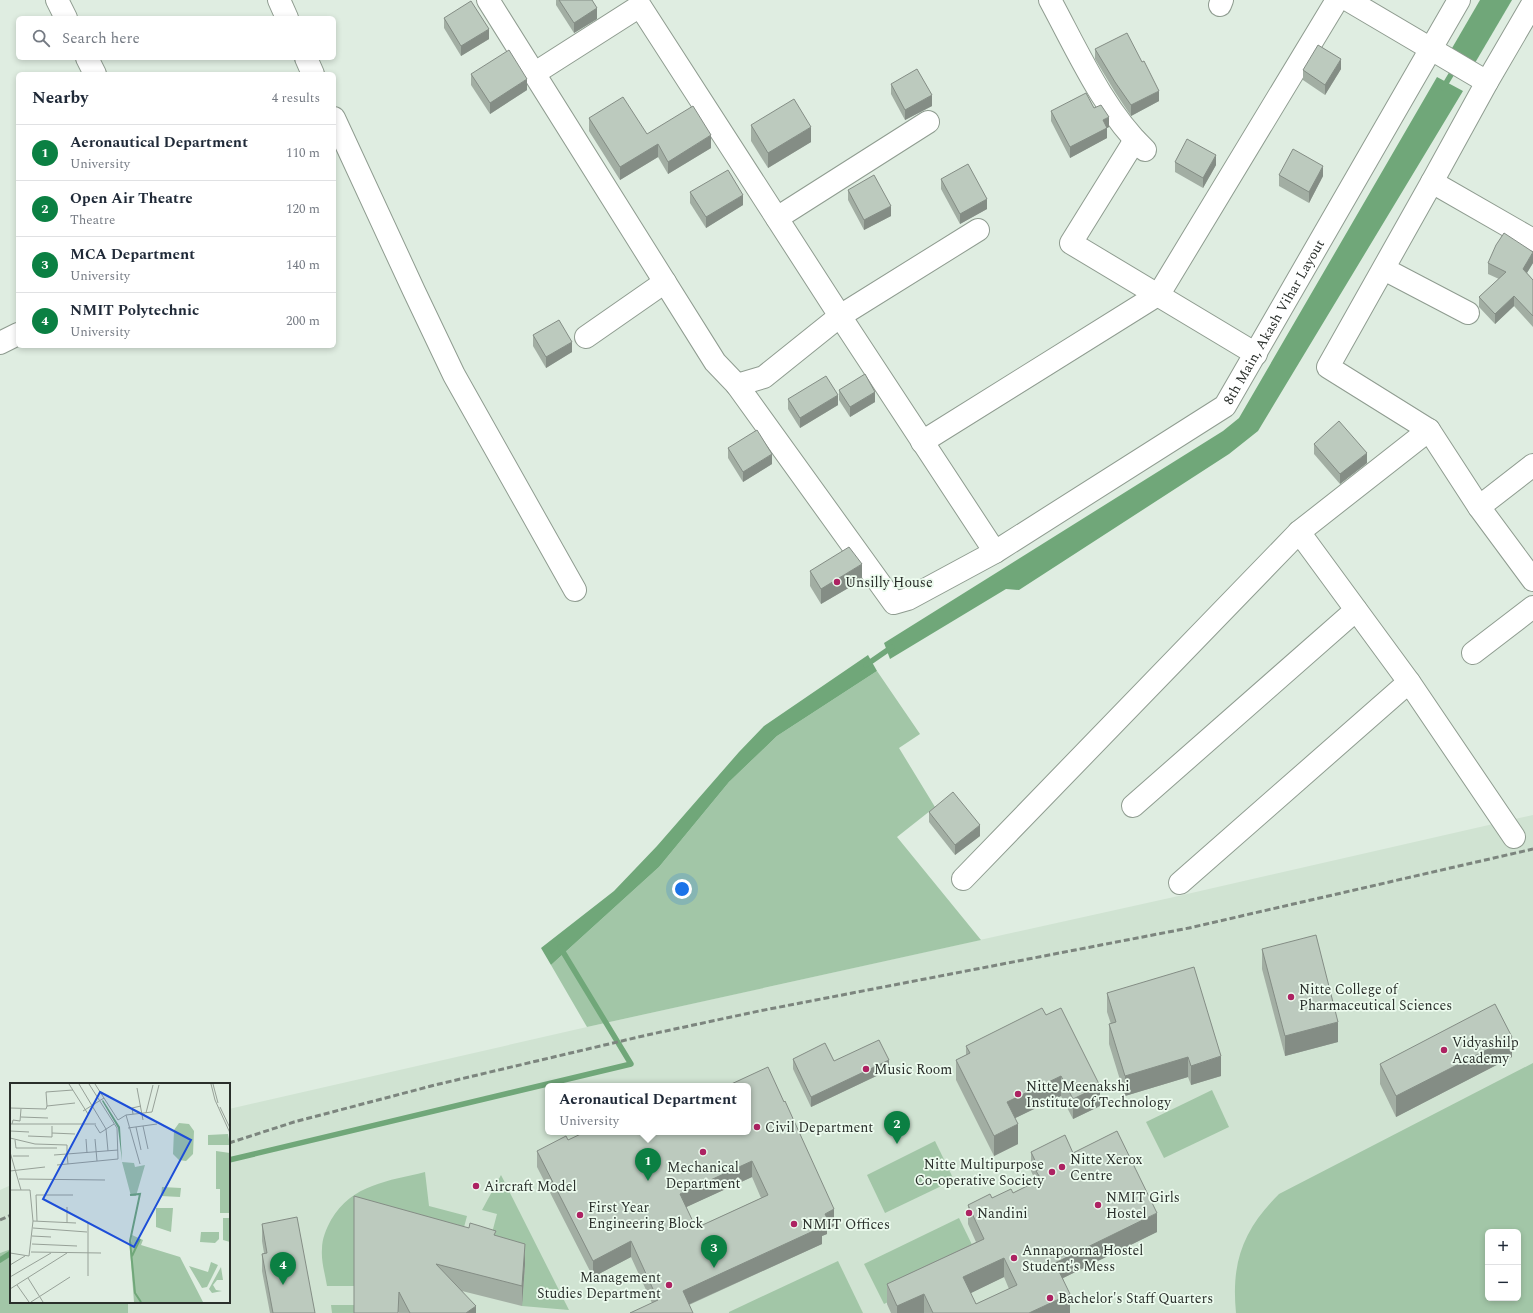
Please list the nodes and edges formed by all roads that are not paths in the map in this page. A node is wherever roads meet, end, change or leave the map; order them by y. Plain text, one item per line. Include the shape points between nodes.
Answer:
1 (57, 0) edge
2 (279, 0) edge
3 (488, 0) edge
4 (1050, 0) edge
5 (1337, 0) edge
6 (1348, 0) edge
7 (1459, 0) edge
8 (642, 2) edge
9 (1533, 3) edge
10 (65, 16) edge
11 (286, 16) edge
12 (1430, 48) junction
13 (88, 60) edge
14 (307, 60) edge
15 (94, 72) edge
16 (312, 72) edge
17 (535, 73) junction
18 (1487, 82) junction
19 (336, 122) edge
20 (928, 122) dead end
21 (1432, 182) junction
22 (777, 218) junction
23 (978, 230) dead end
24 (1533, 240) edge
25 (1384, 269) junction
26 (665, 282) junction
27 (1158, 294) junction
28 (1468, 313) dead end
29 (840, 316) junction
30 (16, 335) edge
31 (586, 337) dead end
32 (0, 343) edge
33 (1256, 354) junction
34 (737, 385) junction
35 (1429, 430) junction
36 (922, 442) junction
37 (1533, 465) edge
38 (1479, 506) junction
39 (1299, 532) junction
40 (995, 552) junction
41 (1533, 580) edge
42 (575, 590) dead end
43 (1533, 607) edge
44 (1356, 610) junction
45 (1473, 653) dead end
46 (1409, 682) junction
47 (1133, 806) dead end
48 (1514, 837) dead end
49 (963, 879) dead end
50 (1180, 883) dead end

1 - 10 street
2 - 11 street
3 - 17 street
4 - 27 street via 1106,102 1140,145 1072,243
5 - 27 street
6 - 12 street
7 - 12 street, 8th Main, Akash Vihar Layout
8 - 17 street
8 - 22 street
9 - 18 street
12 - 18 street
12 - 33 street, 8th Main, Akash Vihar Layout
13 - 15 street
14 - 16 street
17 - 26 street
18 - 21 street
19 - 42 street via 454,375
20 - 22 street
21 - 24 street
21 - 25 street
22 - 29 street
23 - 29 street
25 - 28 street
25 - 35 street via 1328,367
26 - 31 street
26 - 34 street via 715,362
27 - 33 street
27 - 36 street
29 - 34 street via 764,377
29 - 36 street
30 - 32 street
33 - 40 street, 8th Main, Akash Vihar Layout via 1225,406
34 - 40 street, 8th Main, Akash Vihar Layout via 894,603 908,599
35 - 38 street
35 - 39 street
36 - 40 street
37 - 38 street
38 - 41 street
39 - 44 street
39 - 49 street
43 - 45 street
44 - 46 street
44 - 47 street
46 - 48 street
46 - 50 street

